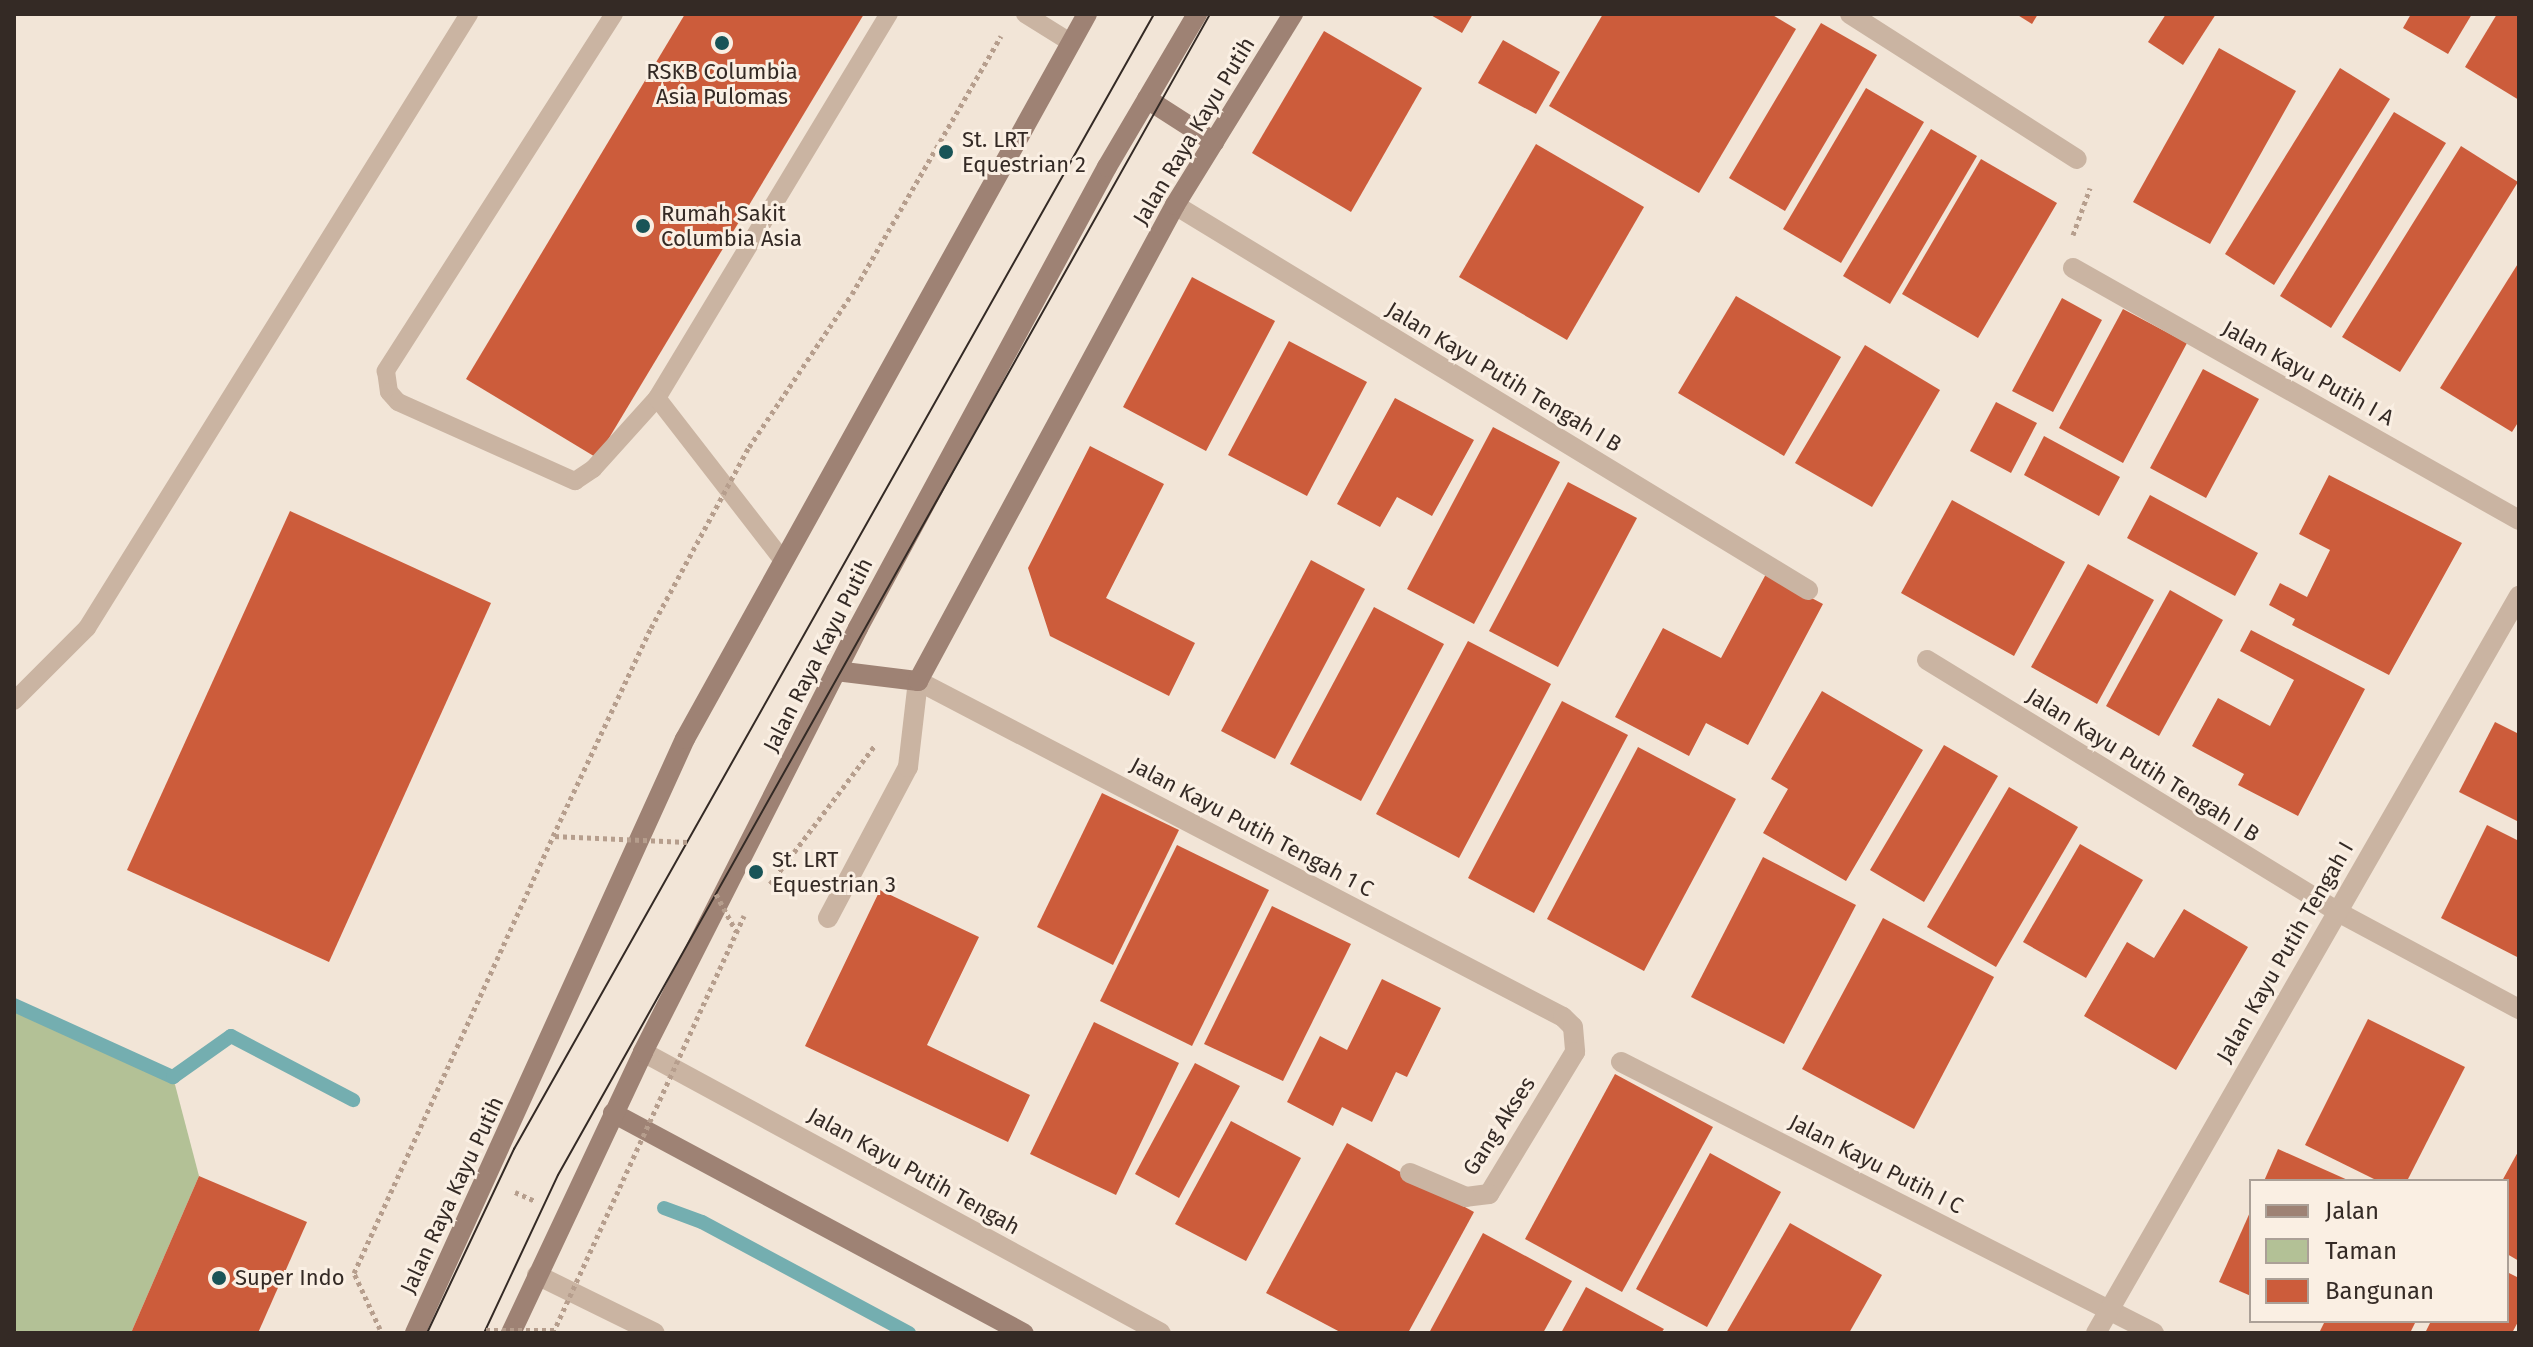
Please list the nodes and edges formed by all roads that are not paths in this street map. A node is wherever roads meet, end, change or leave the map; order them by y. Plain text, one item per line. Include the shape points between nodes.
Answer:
1 (469, 14) edge
2 (614, 14) edge
3 (889, 14) edge
4 (1025, 14) edge
5 (1087, 14) edge
6 (1197, 14) edge
7 (1293, 14) edge
8 (1850, 14) edge
9 (1070, 42) junction
10 (1147, 99) junction
11 (1214, 142) junction
12 (2077, 159) road end
13 (1175, 205) junction
14 (2073, 268) road end
15 (657, 398) junction
16 (2519, 520) edge
17 (781, 558) junction
18 (1808, 590) dead end
19 (2519, 596) edge
20 (1927, 660) dead end
21 (836, 671) junction
22 (918, 681) junction
23 (14, 701) edge
24 (2336, 911) junction
25 (828, 918) dead end
26 (2519, 1009) edge
27 (1563, 1017) joint
28 (643, 1052) junction
29 (1621, 1062) dead end
30 (609, 1121) junction
31 (1410, 1173) dead end
32 (537, 1275) junction
33 (2109, 1310) junction
34 (415, 1333) edge
35 (511, 1333) edge
36 (655, 1333) edge
37 (1024, 1333) edge
38 (1161, 1333) edge
39 (2096, 1333) edge
40 (2154, 1333) edge

1 - 23 lane via 87,628
2 - 15 lane via 392,355 385,382 398,402 575,481 593,469
3 - 15 lane
4 - 9 lane
5 - 9 main road, Jalan Raya Kayu Putih
6 - 10 main road, Jalan Raya Kayu Putih
7 - 11 main road, Jalan Raya Kayu Putih
8 - 12 street
9 - 17 main road, Jalan Raya Kayu Putih
10 - 11 main road
10 - 21 main road, Jalan Raya Kayu Putih
11 - 13 main road, Jalan Raya Kayu Putih
13 - 18 street, Jalan Kayu Putih Tengah I B
13 - 22 main road, Jalan Raya Kayu Putih
14 - 16 street, Jalan Kayu Putih I A
15 - 17 lane
17 - 34 main road, Jalan Raya Kayu Putih via 685,739
19 - 24 street, Jalan Kayu Putih Tengah I
20 - 24 street, Jalan Kayu Putih Tengah I B
21 - 22 main road
21 - 28 main road, Jalan Raya Kayu Putih
22 - 25 street, Jalan Raya Kayu Putih via 908,767
22 - 27 street, Jalan Kayu Putih Tengah 1 C
24 - 26 street, Jalan Kayu Putih Tengah I B
24 - 33 street, Jalan Kayu Putih Tengah I
27 - 31 street, Gang Akses via 1577,1035 1575,1052 1489,1194 1466,1197
28 - 30 main road, Jalan Raya Kayu Putih
28 - 38 street, Jalan Kayu Putih Tengah
29 - 33 street, Jalan Kayu Putih I C
30 - 32 main road, Jalan Raya Kayu Putih
30 - 37 main road
32 - 35 main road, Jalan Raya Kayu Putih
32 - 36 street
33 - 39 street, Jalan Kayu Putih Tengah I
33 - 40 street, Jalan Kayu Putih I C

